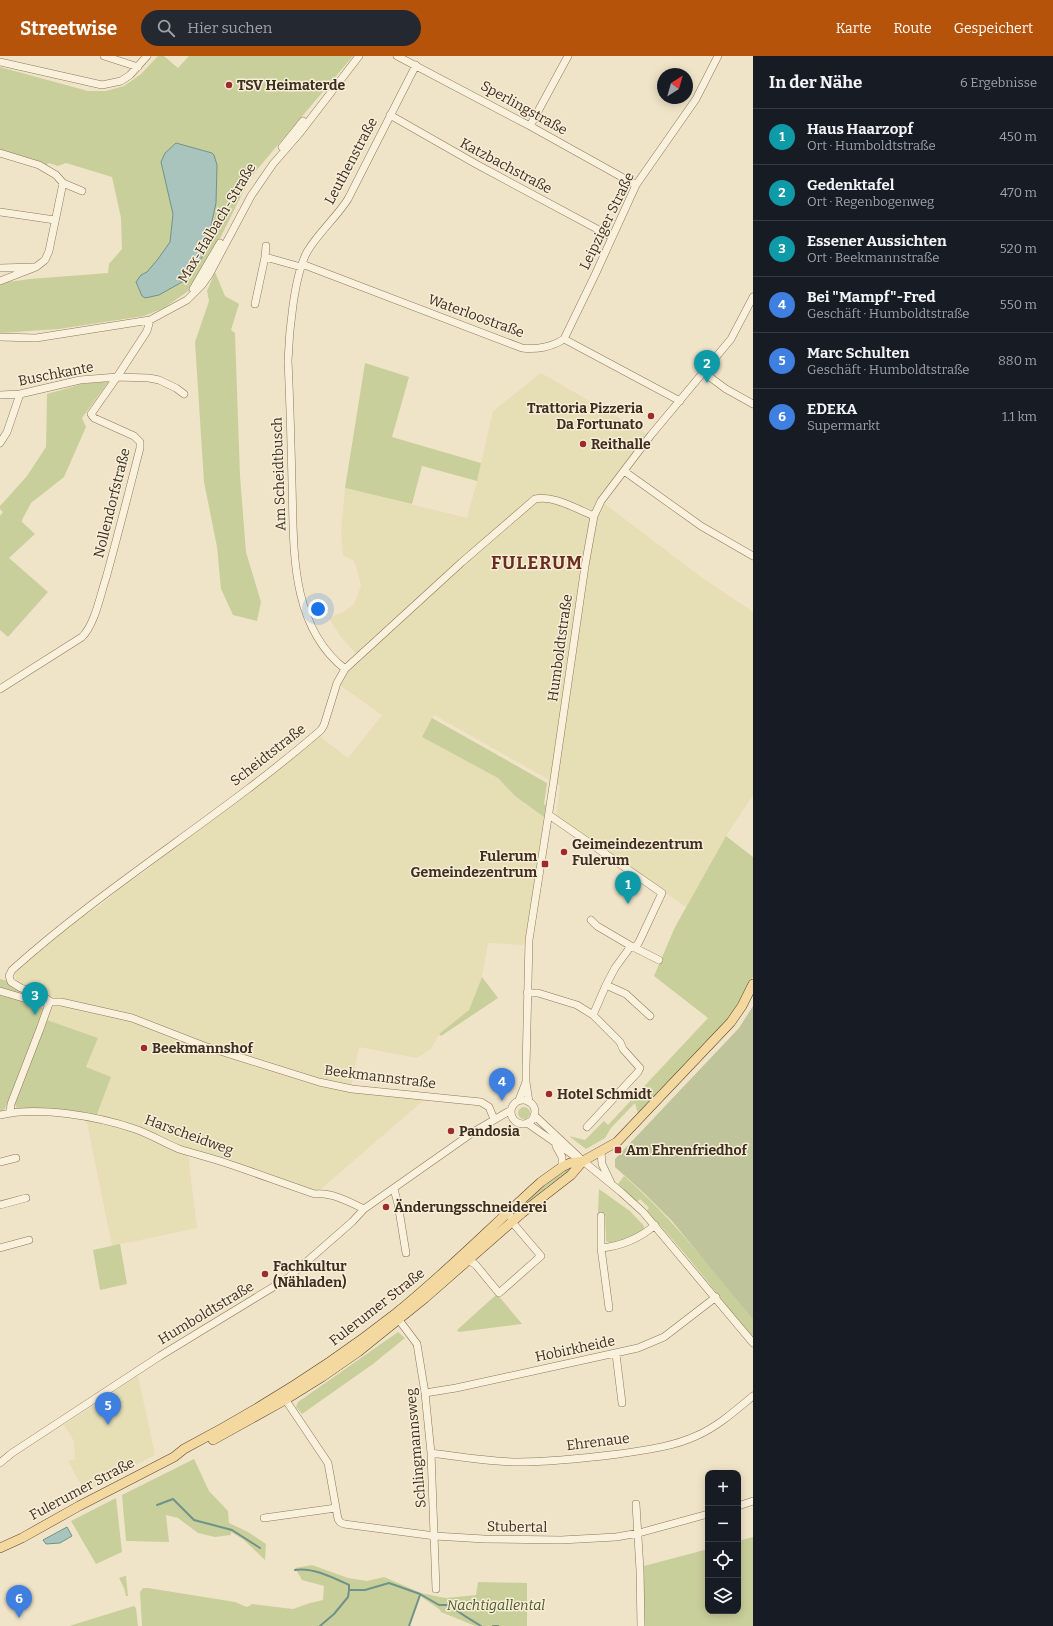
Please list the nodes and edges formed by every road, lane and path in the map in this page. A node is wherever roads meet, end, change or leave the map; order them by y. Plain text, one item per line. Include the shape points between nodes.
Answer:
1 (104, 56) edge
2 (146, 56) edge
3 (359, 56) edge
4 (397, 56) edge
5 (568, 56) edge
6 (718, 56) edge
7 (0, 62) edge
8 (416, 65) junction
9 (138, 67) junction
10 (390, 115) junction
11 (530, 126) junction
12 (0, 154) edge
13 (63, 182) junction
14 (636, 185) junction
15 (82, 191) dead end
16 (0, 212) edge
17 (55, 220) junction
18 (612, 237) junction
19 (266, 246) dead end
20 (265, 257) junction
21 (301, 266) junction
22 (36, 267) junction
23 (0, 268) edge
24 (0, 281) edge
25 (753, 297) edge
26 (256, 304) dead end
27 (150, 320) junction
28 (0, 337) edge
29 (564, 340) junction
30 (704, 372) junction
31 (117, 377) junction
32 (20, 394) junction
33 (184, 394) dead end
34 (0, 396) edge
35 (680, 401) junction
36 (753, 404) edge
37 (0, 443) edge
38 (624, 471) junction
39 (594, 516) junction
40 (753, 556) edge
41 (345, 669) junction
42 (0, 689) edge
43 (549, 815) junction
44 (591, 920) dead end
45 (633, 947) junction
46 (659, 960) dead end
47 (753, 984) edge
48 (606, 985) junction
49 (0, 991) edge
50 (527, 992) junction
51 (50, 1001) junction
52 (593, 1015) junction
53 (650, 1016) dead end
54 (526, 1082) junction
55 (519, 1100) junction
56 (529, 1102) junction
57 (511, 1110) junction
58 (10, 1113) junction
59 (0, 1115) edge
60 (534, 1115) junction
61 (512, 1118) junction
62 (494, 1119) junction
63 (527, 1123) junction
64 (587, 1127) dead end
65 (556, 1144) junction
66 (601, 1152) junction
67 (16, 1158) dead end
68 (0, 1162) edge
69 (583, 1162) junction
70 (562, 1167) junction
71 (612, 1185) junction
72 (394, 1189) junction
73 (26, 1198) dead end
74 (0, 1205) edge
75 (364, 1209) junction
76 (509, 1211) junction
77 (601, 1216) dead end
78 (512, 1222) junction
79 (655, 1225) junction
80 (29, 1240) dead end
81 (0, 1248) edge
82 (601, 1248) junction
83 (406, 1253) dead end
84 (459, 1257) junction
85 (469, 1260) junction
86 (716, 1297) junction
87 (610, 1308) dead end
88 (397, 1317) junction
89 (753, 1343) edge
90 (616, 1354) junction
91 (425, 1393) junction
92 (753, 1396) edge
93 (283, 1397) junction
94 (622, 1403) dead end
95 (431, 1453) junction
96 (0, 1463) edge
97 (753, 1501) edge
98 (636, 1504) dead end
99 (741, 1505) edge
100 (336, 1508) junction
101 (705, 1515) edge
102 (264, 1518) dead end
103 (639, 1534) junction
104 (435, 1536) junction
105 (2, 1549) edge
106 (436, 1589) dead end
107 (640, 1626) edge

1 - 9 street
2 - 9 street
3 - 27 street, Max-Halbach-Straße via 273,164 251,196 202,285 187,300
4 - 8 street, Sperlingstraße
5 - 11 street
6 - 14 street, Leipziger Straße via 696,99
7 - 9 street via 102,85 121,81
8 - 10 street, Leuthenstraße
8 - 11 street, Sperlingstraße
10 - 18 street, Katzbachstraße
10 - 21 street, Leuthenstraße via 340,212 313,243
11 - 14 street, Sperlingstraße
12 - 13 street via 39,165
13 - 15 street
13 - 17 street
14 - 18 street, Leipziger Straße
16 - 17 street
17 - 22 street via 45,260
18 - 29 street, Leipziger Straße
19 - 20 street
20 - 21 street, Waterloostraße
20 - 26 street
21 - 29 street, Waterloostraße via 522,348 538,348
21 - 41 street, Am Scheidtbusch via 288,361 296,574 304,610 316,634 335,661
22 - 23 street
22 - 24 street
25 - 30 street, Humboldtstraße via 732,337
27 - 28 street, Max-Halbach-Straße via 36,338
27 - 31 street, Nollendorfstraße via 147,330
29 - 35 street
30 - 35 street, Humboldtstraße
30 - 36 street via 726,389
31 - 32 street, Buschkante via 80,380
31 - 33 street, Buschkante via 159,380
31 - 42 street, Nollendorfstraße via 91,414 94,418 134,436 140,442 140,448 116,544 88,631
32 - 34 street, Buschkante
32 - 37 street via 7,432
35 - 38 street, Humboldtstraße
38 - 39 street, Humboldtstraße via 601,501
38 - 40 street via 702,526
39 - 41 street, Scheidtstraße via 553,500 542,497 535,499
39 - 43 street, Humboldtstraße
41 - 51 street, Scheidtstraße via 320,730 267,774 91,905 12,970 9,976 11,982
43 - 45 street via 662,893 639,942
43 - 50 street, Humboldtstraße via 529,940
44 - 45 street
45 - 46 street
45 - 48 street via 615,968
47 - 66 main road, Fulerumer Straße via 731,1022 636,1123
48 - 52 street
48 - 53 street via 626,994
49 - 51 street, Beekmannstraße via 37,1002
50 - 52 street via 577,1005
50 - 54 street, Humboldtstraße
51 - 58 street via 11,1104
51 - 62 street, Beekmannstraße via 132,1018 204,1046 319,1082 352,1089 480,1102 489,1107
52 - 64 street via 620,1042 640,1068
54 - 55 street, Humboldtstraße
54 - 56 street, Humboldtstraße
55 - 56 street
55 - 57 street, Humboldtstraße
56 - 60 street, Humboldtstraße via 533,1105
57 - 61 street
57 - 62 street, Humboldtstraße
58 - 59 street, Harscheidweg
58 - 75 street, Harscheidweg via 45,1112 86,1116 113,1122 178,1148 315,1194 322,1193 351,1202
60 - 63 street
60 - 69 street
61 - 62 street, Humboldtstraße
61 - 63 street, Humboldtstraße via 516,1122
62 - 72 street, Humboldtstraße
63 - 65 street
65 - 69 street
65 - 70 street via 562,1157
66 - 69 main road, Fulerumer Straße
66 - 71 street via 602,1164
67 - 68 street
69 - 70 main road, Fulerumer Straße via 570,1163
69 - 71 street
69 - 78 main road, Fulerumer Straße via 571,1175 546,1192
70 - 76 main road, Fulerumer Straße
71 - 79 street
72 - 75 street, Humboldtstraße
72 - 83 street
73 - 74 street
75 - 96 street, Humboldtstraße via 288,1278 160,1356
76 - 78 street
76 - 84 main road, Fulerumer Straße
77 - 82 street
78 - 85 main road, Fulerumer Straße
78 - 85 street via 541,1256 499,1293
79 - 82 street via 639,1237 625,1243
79 - 86 street
80 - 81 street
82 - 87 street
84 - 85 street
84 - 88 main road, Fulerumer Straße
85 - 88 main road, Fulerumer Straße
86 - 89 street
86 - 90 street, Hobirkheide via 664,1337
88 - 91 street, Schlingmannsweg via 417,1344
88 - 93 main road, Fulerumer Straße via 358,1352 322,1377
90 - 91 street, Hobirkheide
90 - 94 street
91 - 95 street, Schlingmannsweg
92 - 95 street, Ehrenaue via 707,1431 684,1441 657,1448 586,1458 520,1462
93 - 100 street, Stubertal via 328,1463
93 - 105 main road, Fulerumer Straße via 245,1424 187,1454 174,1457
95 - 104 street, Schlingmannsweg
97 - 99 street
98 - 103 street
100 - 102 street
100 - 104 street, Stubertal via 338,1519 344,1524
101 - 103 street, Stubertal
103 - 104 street, Stubertal via 561,1540
103 - 107 street
104 - 106 street, Schlingmannsweg

